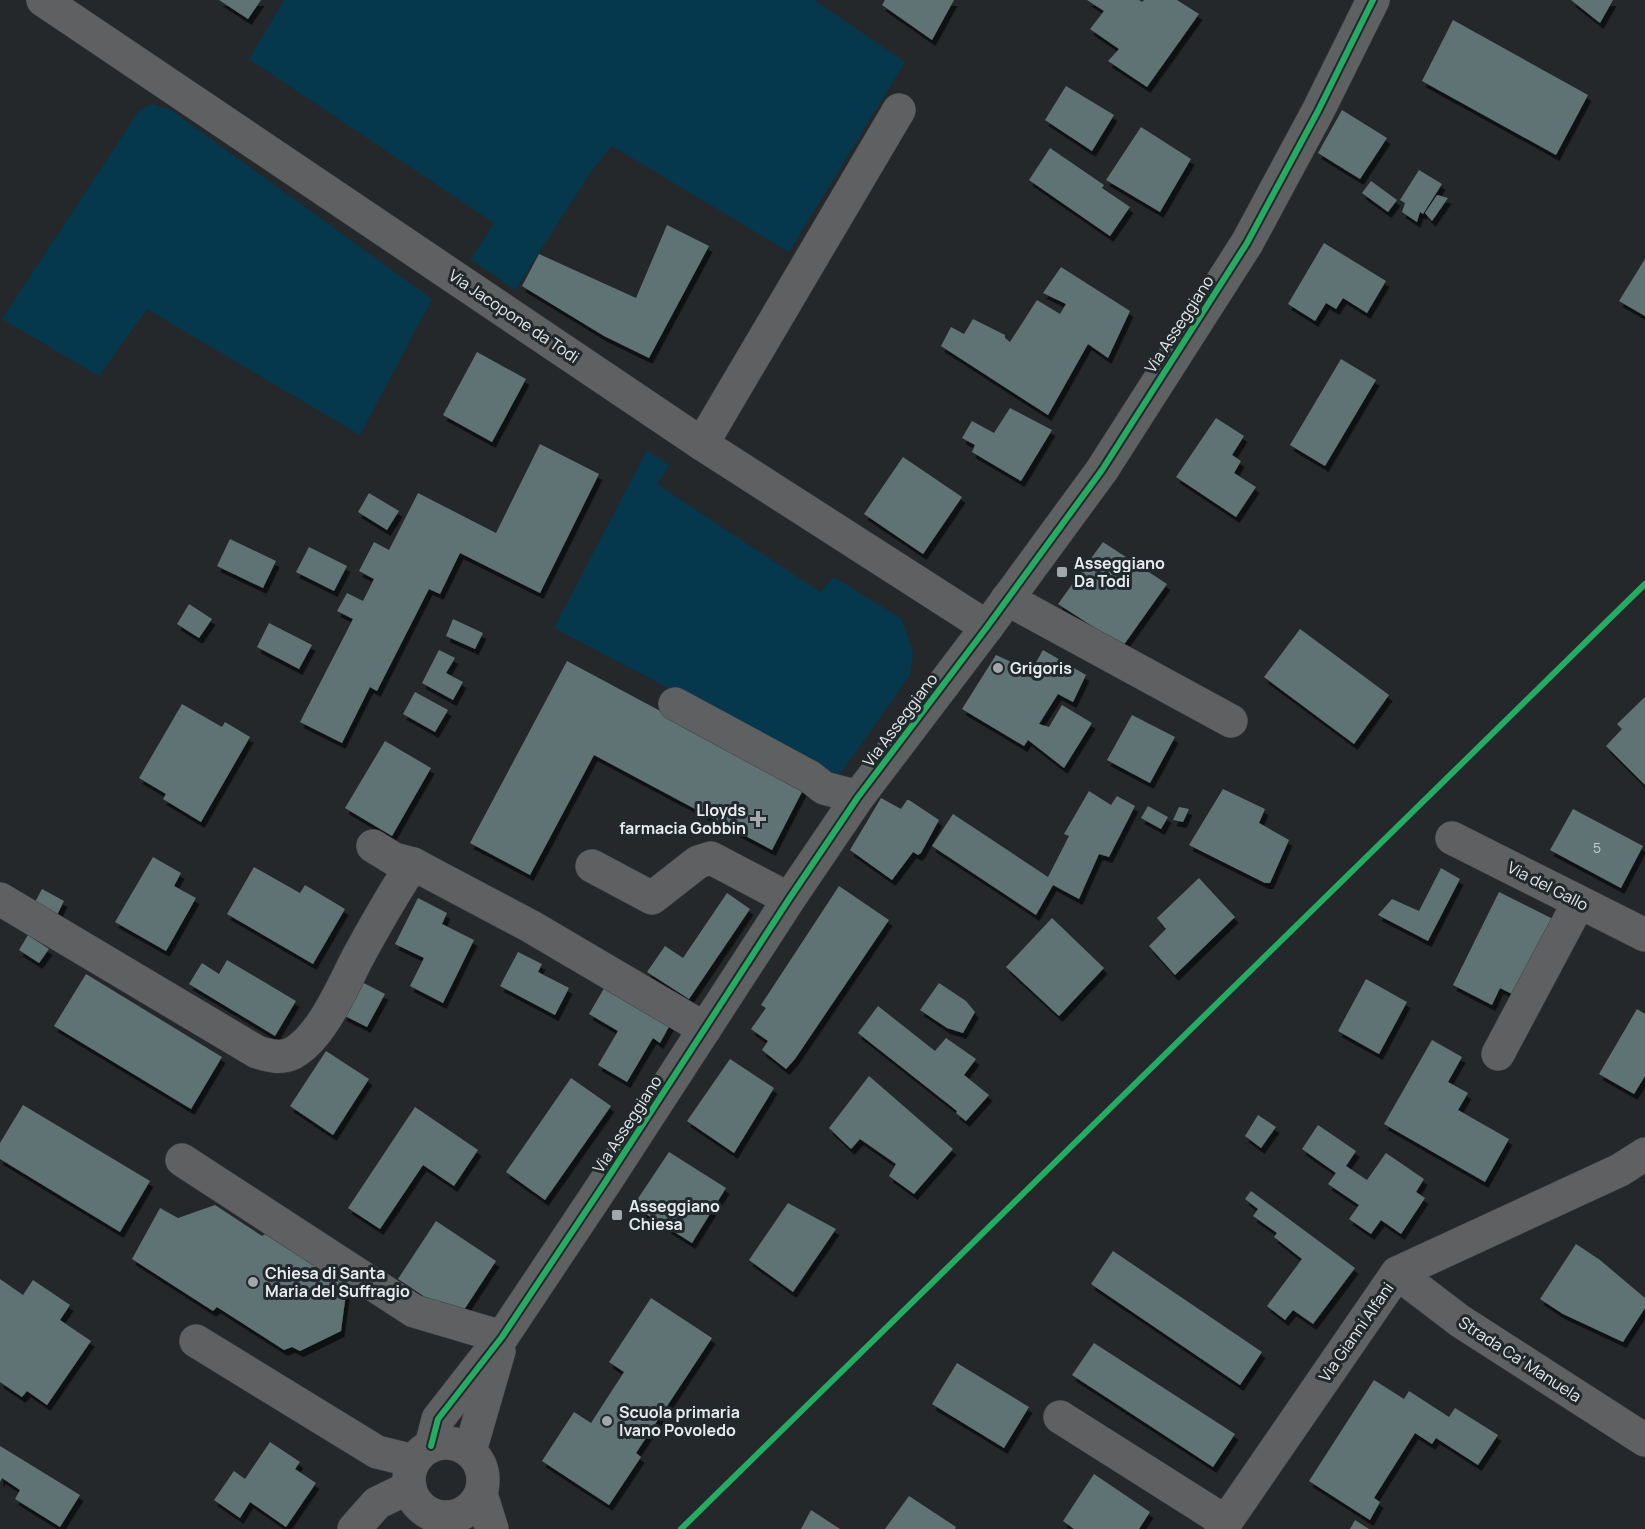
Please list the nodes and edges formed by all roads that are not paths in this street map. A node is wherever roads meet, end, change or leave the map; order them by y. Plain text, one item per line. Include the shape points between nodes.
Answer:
1 (44, 0) edge
2 (1372, 0) edge
3 (899, 110) dead end
4 (702, 444) junction
5 (1007, 599) junction
6 (987, 627) junction
7 (675, 704) dead end
8 (1231, 721) dead end
9 (858, 797) junction
10 (1452, 838) dead end
11 (373, 846) dead end
12 (413, 864) junction
13 (592, 866) dead end
14 (789, 899) junction
15 (0, 900) edge
16 (1580, 902) junction
17 (1645, 935) edge
18 (705, 1029) junction
19 (1498, 1054) dead end
20 (1645, 1155) edge
21 (182, 1160) dead end
22 (1397, 1274) junction
23 (502, 1337) junction
24 (196, 1341) dead end
25 (1060, 1416) dead end
26 (1645, 1440) edge
27 (470, 1451) junction
28 (418, 1464) junction
29 (481, 1494) junction
30 (447, 1523) edge
31 (1224, 1526) edge
32 (354, 1529) edge
33 (492, 1529) edge

1 - 4 street, Via Jacopone da Todi
2 - 5 street, Via Asseggiano via 1247,243 1102,470
3 - 4 street
4 - 6 street, Via Jacopone da Todi
5 - 6 street, Via Asseggiano
5 - 8 street
6 - 9 street, Via Asseggiano
7 - 9 street via 824,788
9 - 14 street, Via Asseggiano
10 - 16 street, Via del Gallo
11 - 12 street via 394,859
12 - 15 street via 321,1024 305,1044 291,1054 274,1058 257,1052
12 - 18 street via 530,926
13 - 14 street via 652,898 698,862 711,858
14 - 18 street, Via Asseggiano
16 - 17 street, Via del Gallo
16 - 19 street
18 - 23 street, Via Asseggiano
20 - 22 street, Via Gianni Alfani
21 - 23 street via 414,1311
22 - 26 street, Strada Ca' Manuela via 1460,1321
22 - 31 street, Via Gianni Alfani
23 - 27 street, Via Asseggiano
23 - 28 street, Via Asseggiano via 438,1419
24 - 28 street via 377,1452
25 - 31 street
27 - 28 street via 446,1442
27 - 29 street via 483,1475
28 - 30 street via 414,1499 422,1509
28 - 32 street
29 - 30 street via 474,1505
29 - 33 street

